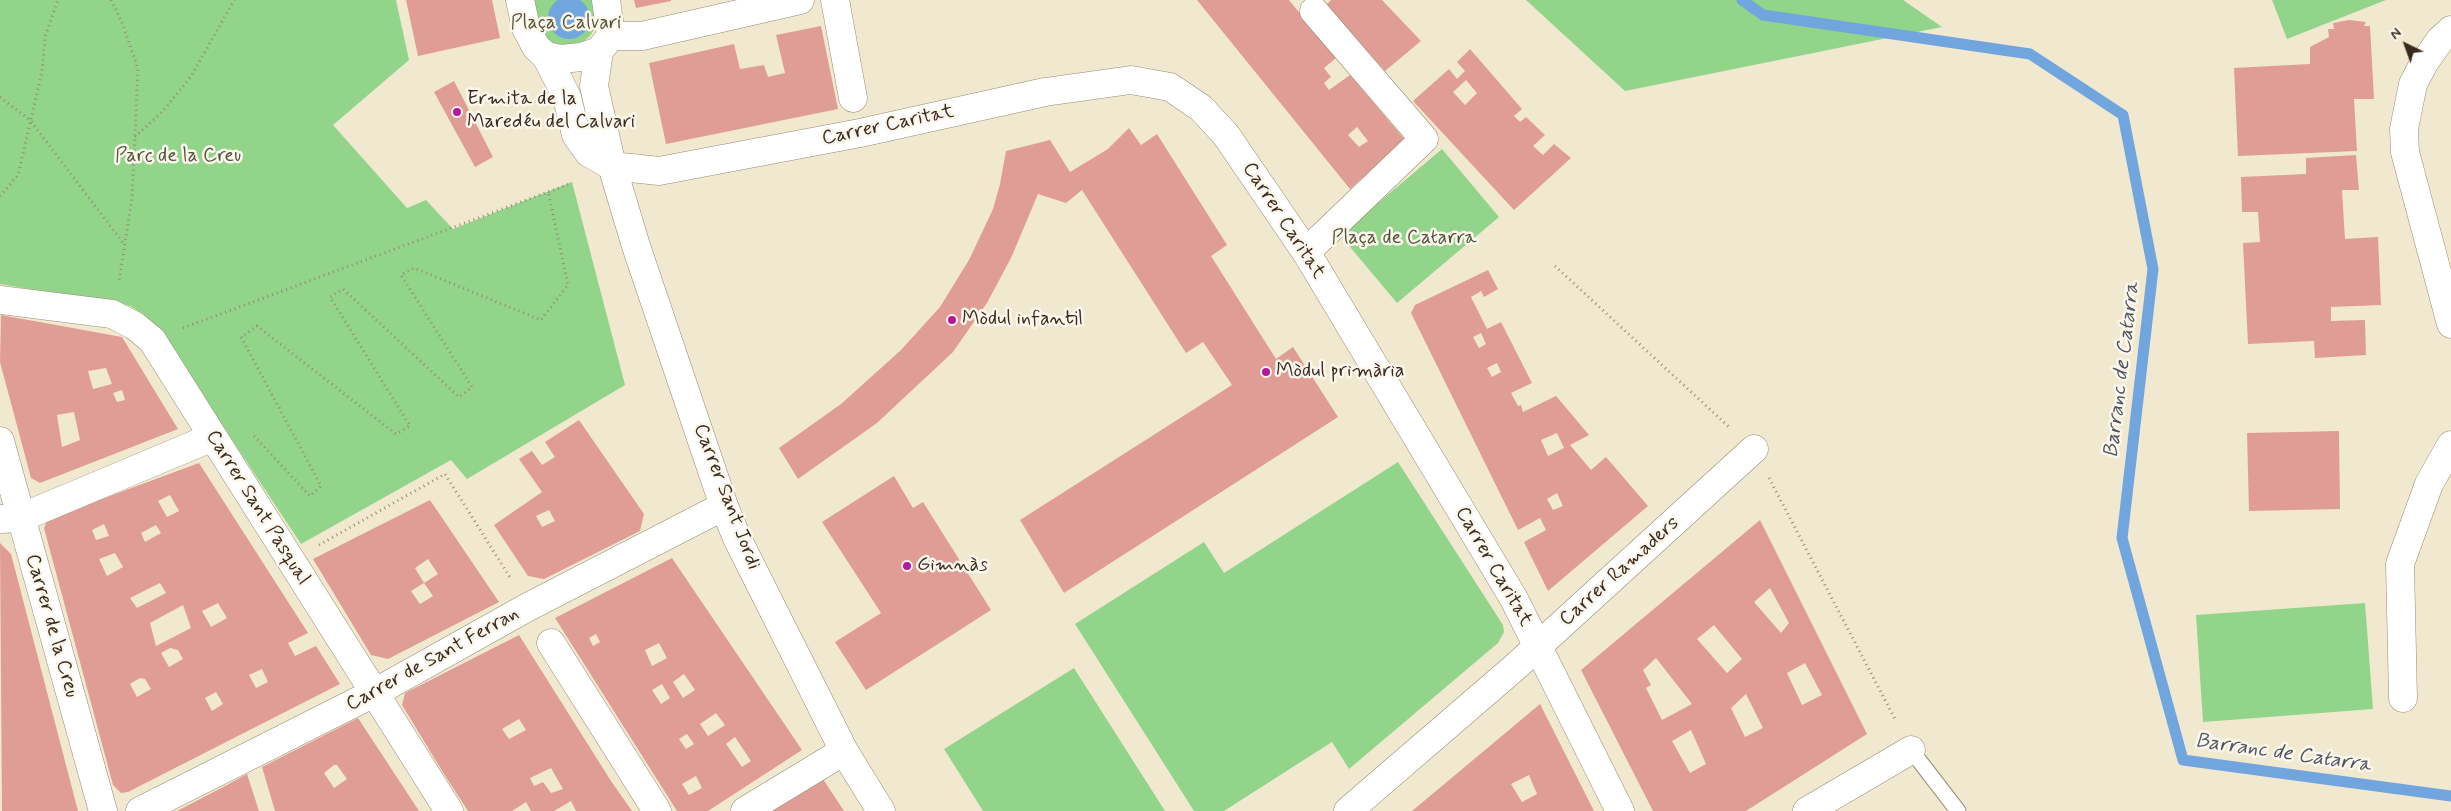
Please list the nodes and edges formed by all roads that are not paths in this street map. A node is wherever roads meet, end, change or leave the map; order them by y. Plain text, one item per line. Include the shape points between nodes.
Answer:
1 (520, 0) edge
2 (606, 0) edge
3 (800, 0) edge
4 (835, 0) edge
5 (1314, 11) dead end
6 (2451, 30) edge
7 (605, 43) junction
8 (546, 56) junction
9 (853, 98) dead end
10 (612, 166) junction
11 (676, 168) junction
12 (636, 246) junction
13 (1306, 252) junction
14 (0, 300) edge
15 (2451, 324) edge
16 (212, 437) junction
17 (0, 441) edge
18 (2451, 445) edge
19 (1754, 449) dead end
20 (724, 506) junction
21 (10, 518) edge
22 (551, 643) dead end
23 (1537, 647) junction
24 (376, 692) junction
25 (2403, 698) dead end
26 (1911, 750) joint
27 (844, 751) junction
28 (1825, 807) edge
29 (103, 811) edge
30 (140, 811) edge
31 (450, 811) edge
32 (657, 811) edge
33 (745, 811) edge
34 (881, 811) edge
35 (1348, 811) edge
36 (1620, 811) edge
37 (1958, 811) edge

1 - 8 street via 526,28 536,47
2 - 7 street
3 - 7 street
4 - 9 street
5 - 13 street via 1424,139
6 - 15 street via 2424,63 2414,84 2404,129 2405,152
7 - 8 street via 571,58 561,60
7 - 10 street, Carrer Sant Jordi via 594,86
8 - 10 street via 568,97 576,135 589,153
10 - 11 street, Carrer Caritat via 659,171
10 - 12 street, Carrer Sant Jordi
11 - 12 street, Carrer Caritat via 655,178 640,195 636,212
11 - 13 street, Carrer Caritat via 860,133 1045,92 1131,80 1170,87 1201,108 1226,135
12 - 20 street, Carrer Sant Jordi
13 - 23 street, Carrer Caritat via 1514,599
14 - 16 street, Carrer Sant Pasqual via 112,314 135,326 152,340
16 - 21 street
16 - 24 street, Carrer Sant Pasqual
17 - 21 street, Carrer de la Creu
18 - 25 street via 2429,484 2400,564
19 - 23 street, Carrer Ramaders
20 - 24 street, Carrer de Sant Ferran via 528,607
20 - 27 street, Carrer Sant Jordi
21 - 29 street, Carrer de la Creu
22 - 32 street
23 - 35 street, Carrer Ramaders
23 - 36 street, Carrer Caritat
24 - 30 street, Carrer de Sant Ferran
24 - 31 street, Carrer Sant Pasqual
26 - 28 street
26 - 37 lane
27 - 33 street
27 - 34 street, Carrer Sant Jordi

